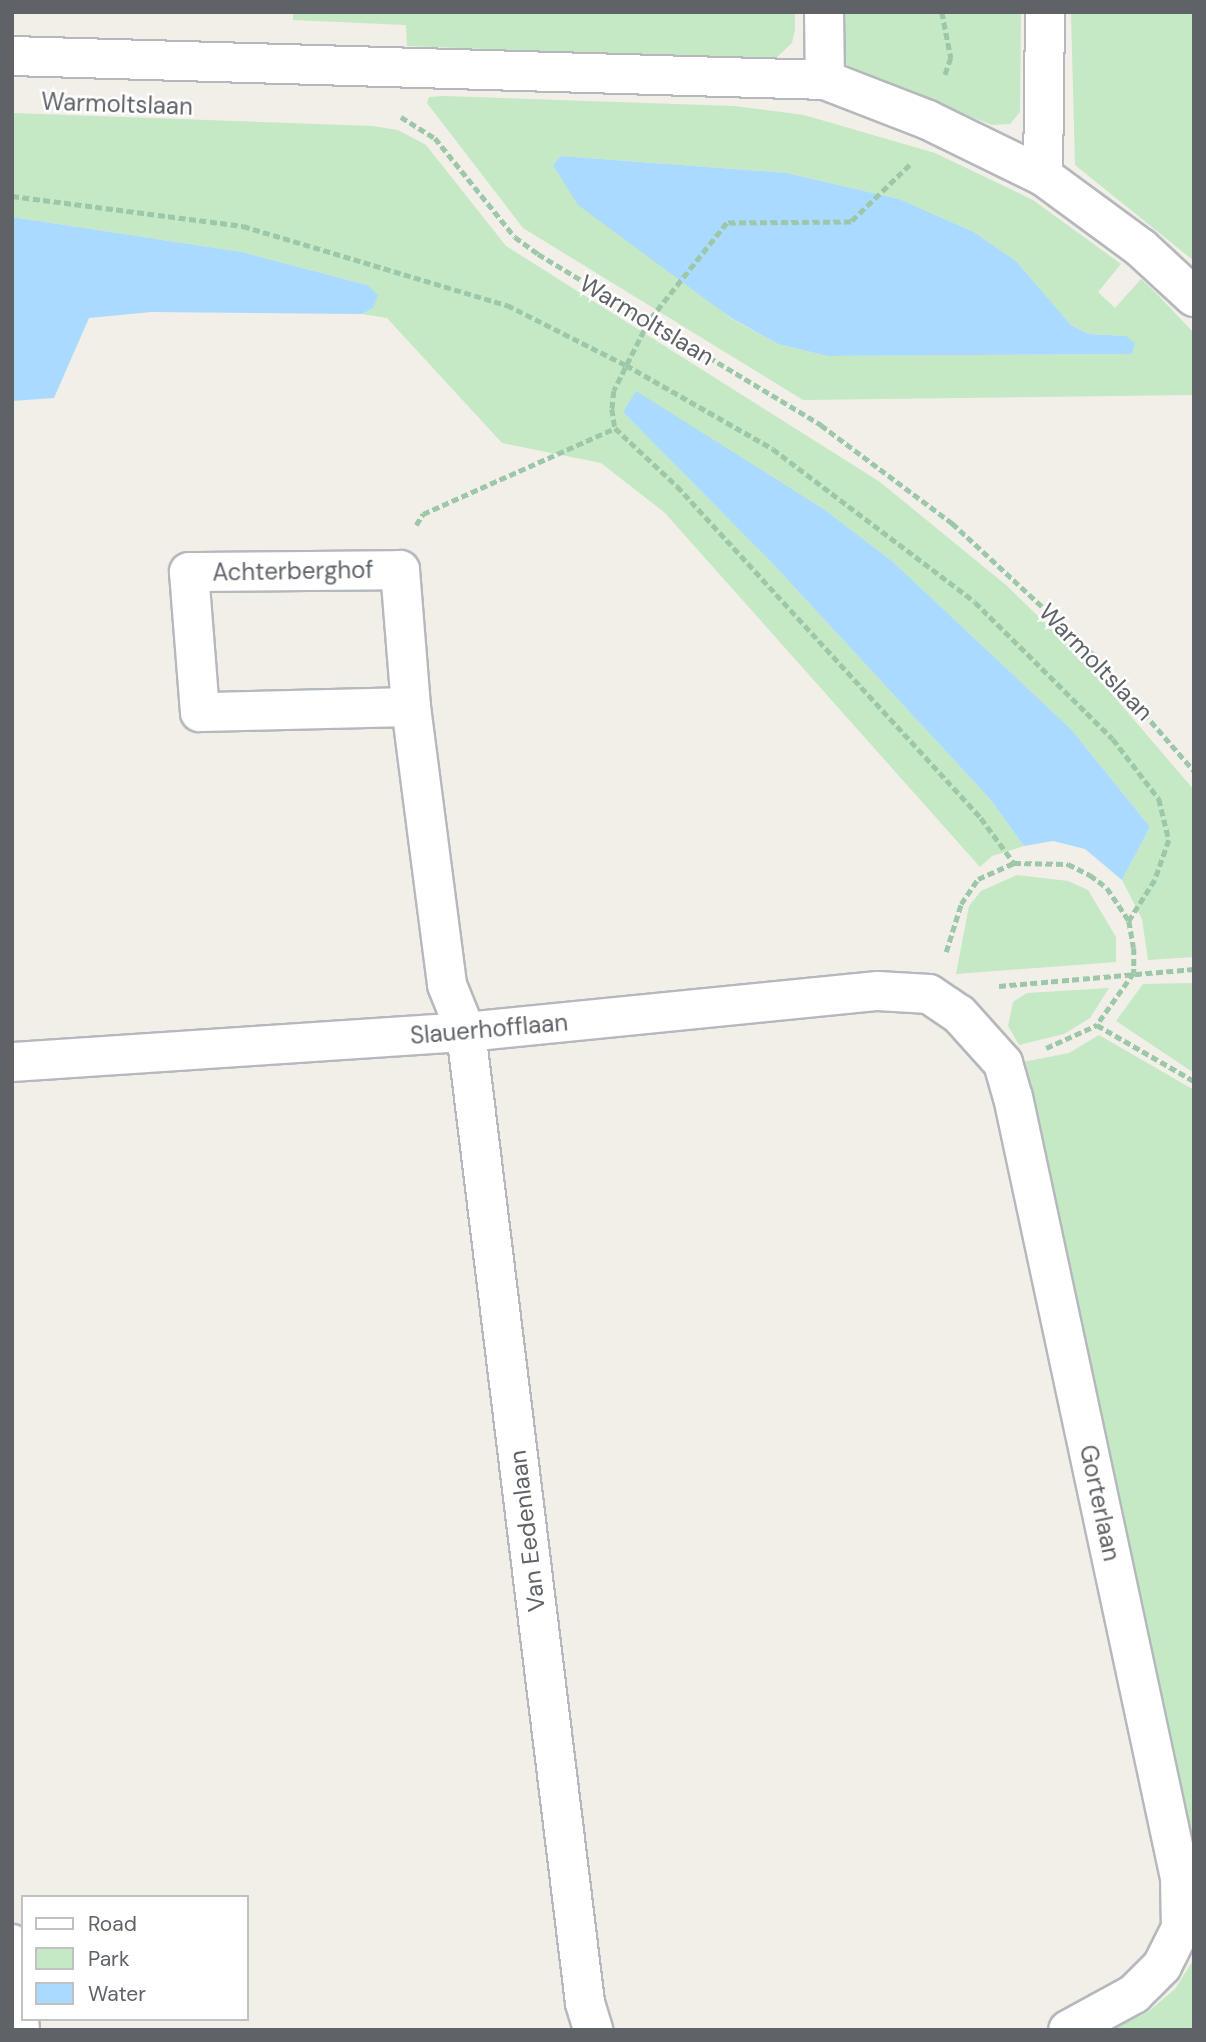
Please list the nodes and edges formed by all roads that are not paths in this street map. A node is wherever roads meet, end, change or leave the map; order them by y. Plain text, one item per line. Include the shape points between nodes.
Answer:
1 (824, 12) edge
2 (1045, 12) edge
3 (12, 56) edge
4 (825, 80) junction
5 (1043, 176) junction
6 (1194, 297) edge
7 (411, 707) junction
8 (944, 1004) joint
9 (466, 1032) junction
10 (12, 1062) edge
11 (12, 1944) edge
12 (20, 2030) edge
13 (593, 2030) edge
14 (1068, 2030) edge

1 - 4 street
2 - 5 street
3 - 4 street, Warmoltslaan
4 - 5 street, Warmoltslaan via 928,120
5 - 6 street, Warmoltslaan via 1141,248
7 - 7 street, Achterberghof via 200,712 189,572 400,569
7 - 9 street, Achterberghof via 447,985
8 - 9 street, Slauerhofflaan via 878,991
8 - 14 street, Gorterlaan via 1003,1063 1013,1097 1180,1878 1181,1928 1162,1966 1134,1994
9 - 10 street, Slauerhofflaan
9 - 13 street, Van Eedenlaan via 585,2003
11 - 12 street

